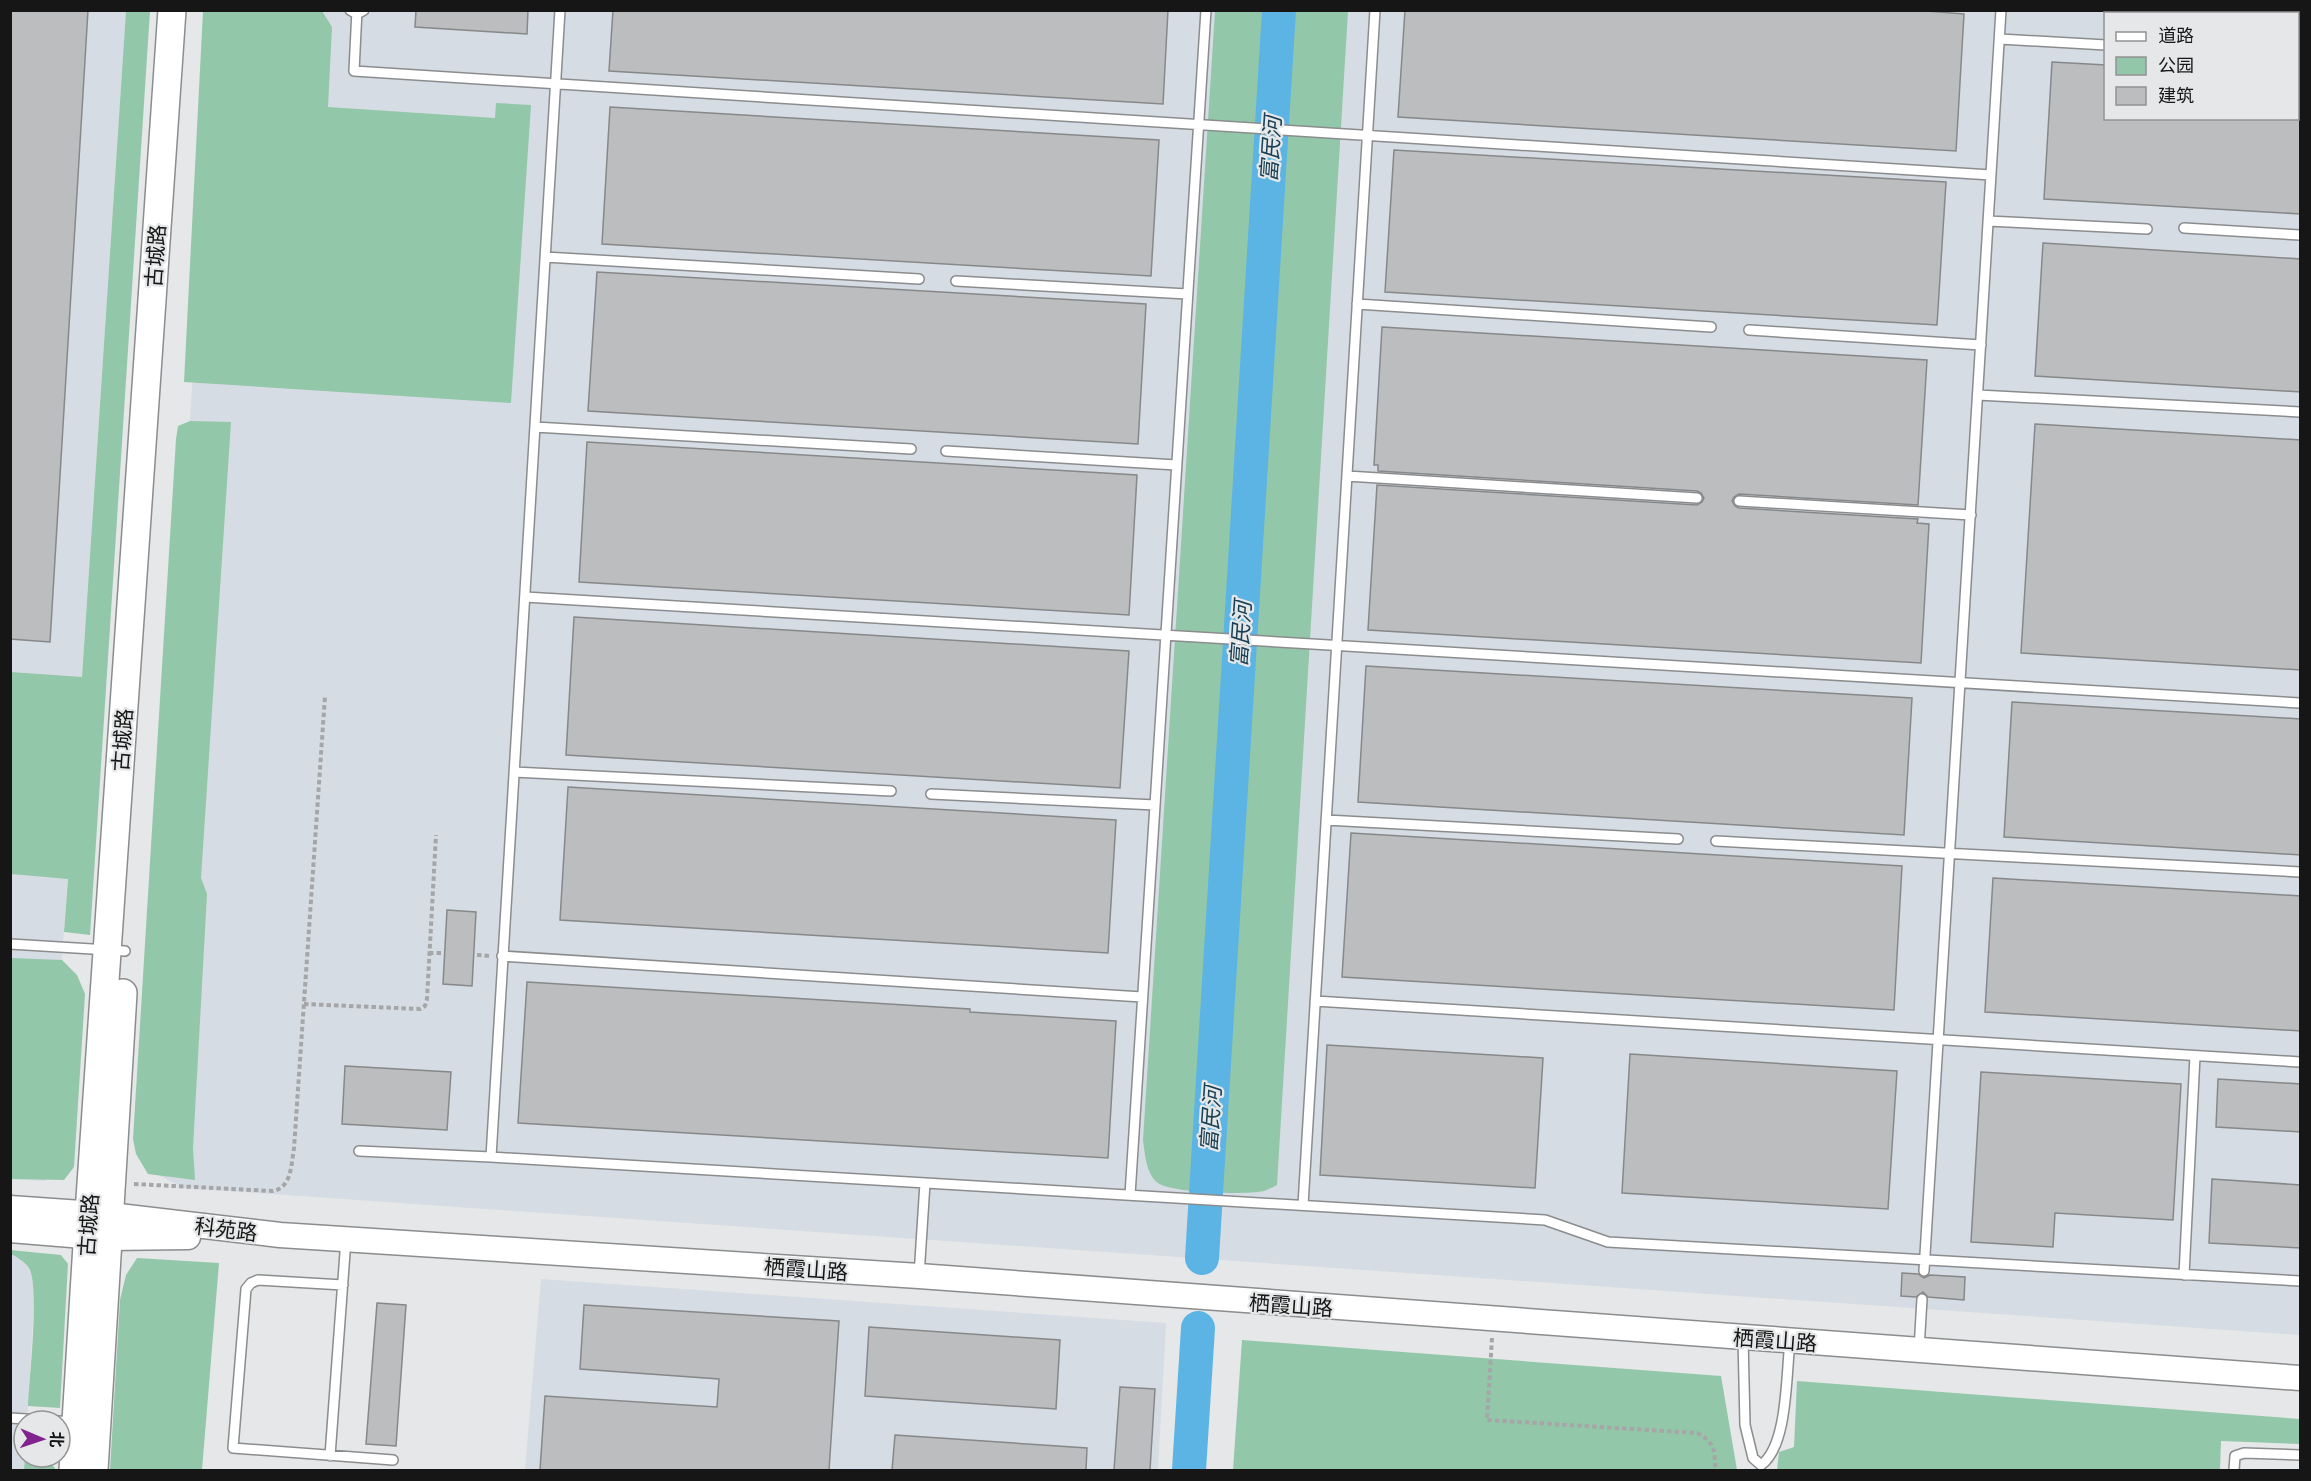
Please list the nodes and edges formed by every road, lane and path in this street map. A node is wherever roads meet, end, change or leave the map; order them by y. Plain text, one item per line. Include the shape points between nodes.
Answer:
1 (172, 10) edge
2 (191, 10) edge
3 (560, 10) edge
4 (1206, 10) edge
5 (1375, 10) edge
6 (2001, 10) edge
7 (357, 11) edge
8 (2000, 39) junction
9 (2104, 45) edge
10 (555, 84) junction
11 (1198, 124) junction
12 (1367, 135) junction
13 (1991, 175) junction
14 (1988, 222) junction
15 (2184, 228) dead end
16 (2147, 229) dead end
17 (2301, 235) edge
18 (545, 257) junction
19 (919, 279) dead end
20 (956, 281) dead end
21 (1187, 294) junction
22 (1357, 304) junction
23 (1711, 327) dead end
24 (1749, 330) dead end
25 (1981, 345) junction
26 (1978, 394) junction
27 (2301, 412) edge
28 (535, 427) junction
29 (911, 449) dead end
30 (946, 451) dead end
31 (1176, 465) junction
32 (1347, 476) junction
33 (1697, 498) dead end
34 (1739, 501) dead end
35 (1971, 515) junction
36 (525, 597) junction
37 (1166, 636) junction
38 (1336, 646) junction
39 (1960, 683) junction
40 (325, 696) dead end
41 (2301, 703) edge
42 (514, 772) junction
43 (891, 792) dead end
44 (931, 794) dead end
45 (1155, 805) junction
46 (1326, 820) junction
47 (436, 835) dead end
48 (1678, 838) dead end
49 (1716, 841) dead end
50 (1950, 854) junction
51 (2301, 872) edge
52 (10, 944) edge
53 (116, 950) junction
54 (429, 953) junction
55 (442, 953) dead end
56 (502, 956) junction
57 (1142, 997) junction
58 (1315, 1001) junction
59 (304, 1004) junction
60 (1938, 1040) junction
61 (2195, 1056) junction
62 (2301, 1062) edge
63 (360, 1151) dead end
64 (491, 1157) junction
65 (111, 1183) junction
66 (925, 1183) junction
67 (1130, 1195) junction
68 (1303, 1205) junction
69 (10, 1208) edge
70 (99, 1226) junction
71 (10, 1230) edge
72 (280, 1235) joint
73 (346, 1239) junction
74 (1924, 1260) junction
75 (1924, 1271) dead end
76 (2184, 1275) junction
77 (919, 1276) junction
78 (2301, 1281) edge
79 (343, 1285) junction
80 (1922, 1299) dead end
81 (1494, 1320) junction
82 (1743, 1338) junction
83 (1790, 1342) junction
84 (1919, 1350) junction
85 (2301, 1378) edge
86 (10, 1418) edge
87 (87, 1422) junction
88 (2301, 1455) edge
89 (330, 1456) junction
90 (393, 1461) dead end
91 (1761, 1468) edge
92 (73, 1470) edge
93 (94, 1470) edge
94 (1715, 1470) edge
95 (2234, 1470) edge

1 - 53 main road, 古城路
2 - 53 main road, 古城路
3 - 10 lane
4 - 11 lane
5 - 12 lane
6 - 8 lane
7 - 10 lane via 354,71
8 - 9 lane
8 - 13 lane
10 - 11 lane
10 - 18 lane
11 - 12 lane
11 - 21 lane
12 - 13 lane
12 - 22 lane
13 - 14 lane
14 - 16 lane
14 - 25 lane
15 - 17 lane
18 - 19 lane
18 - 28 lane
20 - 21 lane
21 - 31 lane
22 - 23 lane
22 - 32 lane
24 - 25 lane
25 - 26 lane
26 - 27 lane
26 - 35 lane
28 - 29 lane
28 - 36 lane
30 - 31 lane
31 - 37 lane
32 - 33 lane
32 - 38 lane
34 - 35 lane
35 - 39 lane
36 - 37 lane
36 - 42 lane
37 - 38 lane
37 - 45 lane
38 - 39 lane
38 - 46 lane
39 - 41 lane
39 - 50 lane
40 - 59 path
42 - 43 lane
42 - 56 lane
44 - 45 lane
45 - 57 lane
46 - 48 lane
46 - 58 lane
47 - 54 path
49 - 50 lane
50 - 51 lane
50 - 60 lane
52 - 53 lane
53 - 65 main road, 古城路
53 - 70 main road, 古城路
54 - 55 path
54 - 59 path via 425,1006
56 - 57 lane
56 - 64 lane
57 - 67 lane
58 - 60 lane
58 - 68 lane
59 - 65 path via 294,1148 288,1181 280,1189
60 - 61 lane
60 - 74 lane
61 - 62 lane
61 - 76 lane
63 - 64 lane
64 - 66 lane
65 - 70 main road, 古城路
66 - 67 lane
66 - 77 lane
67 - 68 lane
68 - 74 lane via 1545,1220 1608,1242
69 - 70 street, 科苑路
70 - 71 street, 科苑路
70 - 72 street, 科苑路
70 - 87 main road, 古城路
72 - 73 street, 栖霞山路
73 - 77 street, 栖霞山路
73 - 79 lane
74 - 75 lane
74 - 76 lane
76 - 78 lane
77 - 81 street, 栖霞山路
79 - 89 lane
79 - 89 lane via 258,1280 246,1289 233,1448
80 - 84 lane
81 - 82 street, 栖霞山路
81 - 94 path via 1487,1420 1697,1433 1709,1439 1714,1449
82 - 83 street, 栖霞山路
82 - 91 lane via 1745,1425 1753,1458
83 - 84 street, 栖霞山路
83 - 91 lane via 1778,1444
84 - 85 street, 栖霞山路
86 - 87 lane
87 - 92 main road, 古城路
87 - 93 main road, 古城路
88 - 95 lane via 2244,1453 2235,1456
89 - 90 lane

